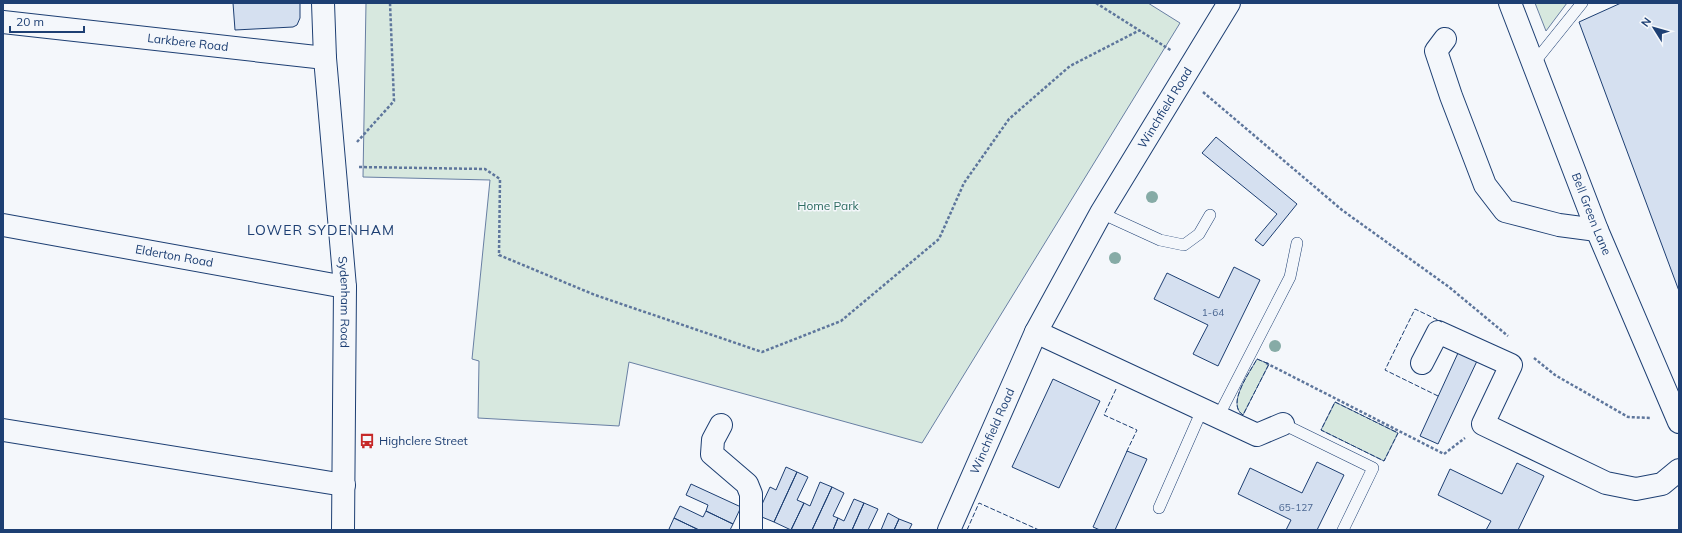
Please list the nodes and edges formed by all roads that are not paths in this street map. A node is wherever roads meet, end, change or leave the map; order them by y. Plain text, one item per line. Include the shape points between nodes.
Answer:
1 (323, 3) edge
2 (1229, 3) edge
3 (1510, 3) edge
4 (1582, 3) edge
5 (3, 22) edge
6 (1445, 39) dead end
7 (325, 58) junction
8 (1533, 64) junction
9 (1101, 213) junction
10 (1210, 215) dead end
11 (3, 225) edge
12 (1597, 230) junction
13 (1297, 243) dead end
14 (345, 287) junction
15 (1036, 332) junction
16 (1422, 363) dead end
17 (1210, 414) junction
18 (1679, 422) edge
19 (1283, 424) joint
20 (721, 425) dead end
21 (3, 430) edge
22 (1679, 470) edge
23 (344, 485) junction
24 (1159, 508) dead end
25 (343, 530) edge
26 (751, 530) edge
27 (949, 530) edge
28 (1343, 530) edge

1 - 7 street, Sydenham Road
2 - 9 street, Winchfield Road
3 - 8 street, Bell Green Lane
4 - 8 lane
5 - 7 street, Larkbere Road
6 - 12 street via 1436,51 1451,96 1485,185 1505,211 1559,225
7 - 14 street, Sydenham Road
8 - 12 street, Bell Green Lane
9 - 10 lane via 1160,240 1184,245 1199,234
9 - 15 street, Winchfield Road
11 - 14 street, Elderton Road
12 - 18 street, Bell Green Lane
13 - 17 lane via 1290,277 1250,355
14 - 23 street, Sydenham Road
15 - 17 street
15 - 27 street, Winchfield Road
16 - 22 street via 1438,332 1511,366 1483,424 1606,483 1642,488 1662,484
17 - 19 street via 1257,435
17 - 24 lane
19 - 28 lane via 1373,468
20 - 26 street via 714,440 712,454 747,484 751,494
21 - 23 street
23 - 25 street, Sydenham Road

